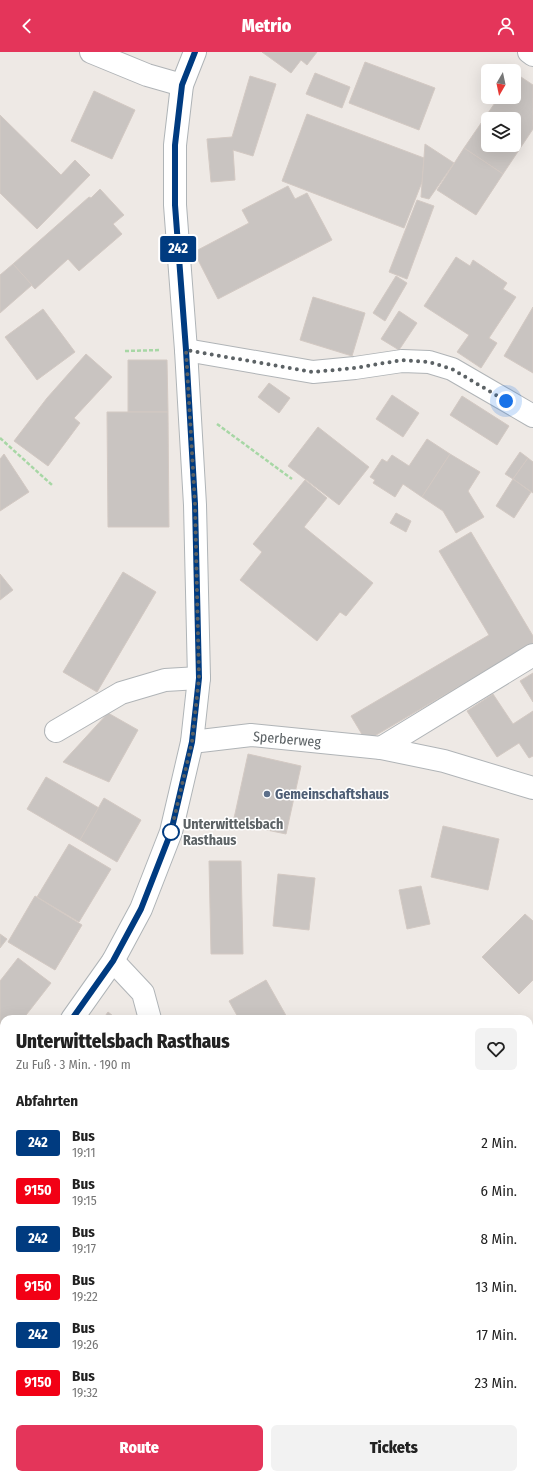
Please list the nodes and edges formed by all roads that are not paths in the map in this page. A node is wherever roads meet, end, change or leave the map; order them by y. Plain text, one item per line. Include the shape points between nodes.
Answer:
1 (91, 52) edge
2 (195, 52) edge
3 (529, 52) edge
4 (533, 55) edge
5 (182, 85) junction
6 (186, 350) junction
7 (533, 416) edge
8 (533, 656) edge
9 (199, 678) junction
10 (56, 731) dead end
11 (192, 742) junction
12 (381, 748) junction
13 (533, 788) edge
14 (113, 961) junction
15 (75, 1015) edge
16 (149, 1015) edge

1 - 5 street
2 - 5 street
3 - 4 street
5 - 6 street via 175,145 175,205
6 - 7 street via 313,372 402,360 429,362 452,369
6 - 9 street via 195,504
8 - 12 street
9 - 10 street via 165,680 121,693
9 - 11 street
11 - 12 street, Sperberweg via 251,735
11 - 14 street via 171,832 141,909
12 - 13 street, Sperberweg via 444,761
14 - 15 street
14 - 16 street via 143,994

